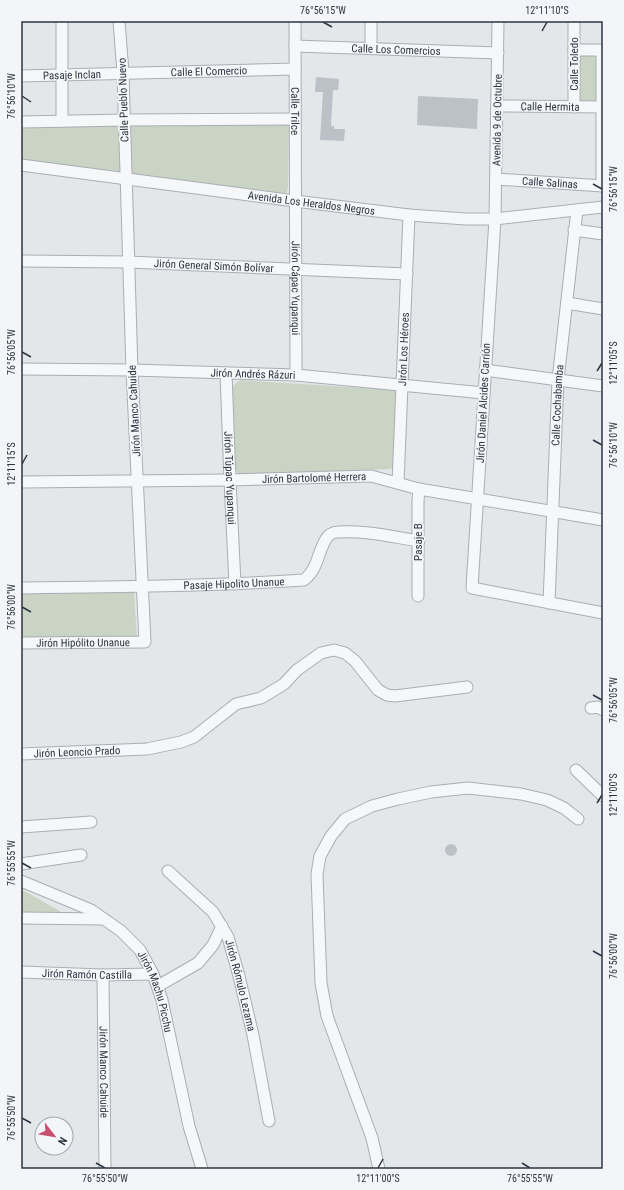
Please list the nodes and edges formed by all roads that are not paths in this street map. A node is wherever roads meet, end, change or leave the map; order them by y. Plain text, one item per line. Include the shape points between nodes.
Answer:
1 (62, 21) edge
2 (119, 21) edge
3 (295, 21) edge
4 (371, 21) edge
5 (498, 21) edge
6 (574, 21) edge
7 (295, 46) junction
8 (371, 48) junction
9 (574, 50) junction
10 (603, 50) edge
11 (498, 53) junction
12 (295, 68) junction
13 (123, 73) junction
14 (62, 75) junction
15 (21, 76) edge
16 (497, 106) junction
17 (574, 107) junction
18 (602, 107) junction
19 (295, 119) junction
20 (62, 120) junction
21 (124, 120) junction
22 (21, 122) edge
23 (21, 165) edge
24 (126, 179) junction
25 (496, 179) junction
26 (602, 186) edge
27 (295, 201) junction
28 (603, 207) edge
29 (577, 210) junction
30 (409, 215) junction
31 (495, 219) junction
32 (574, 230) junction
33 (603, 234) edge
34 (21, 261) edge
35 (128, 262) junction
36 (295, 269) junction
37 (407, 274) junction
38 (566, 304) junction
39 (603, 309) edge
40 (21, 369) edge
41 (132, 370) junction
42 (485, 370) junction
43 (226, 373) junction
44 (296, 375) junction
45 (558, 380) junction
46 (402, 386) junction
47 (603, 386) edge
48 (484, 393) junction
49 (230, 480) junction
50 (137, 481) junction
51 (21, 482) edge
52 (398, 483) junction
53 (419, 489) junction
54 (478, 499) junction
55 (552, 511) junction
56 (603, 520) edge
57 (419, 541) junction
58 (235, 584) junction
59 (142, 587) junction
60 (21, 588) edge
61 (418, 596) dead end
62 (549, 603) junction
63 (603, 613) edge
64 (145, 642) joint
65 (21, 643) edge
66 (467, 688) dead end
67 (591, 708) dead end
68 (603, 710) edge
69 (21, 754) edge
70 (576, 770) dead end
71 (603, 796) edge
72 (578, 819) dead end
73 (91, 822) dead end
74 (21, 827) edge
75 (81, 855) dead end
76 (21, 864) edge
77 (168, 871) dead end
78 (21, 881) edge
79 (21, 918) edge
80 (104, 919) junction
81 (222, 926) junction
82 (21, 972) edge
83 (153, 974) junction
84 (103, 975) junction
85 (158, 986) junction
86 (269, 1121) dead end
87 (105, 1169) edge
88 (202, 1169) edge
89 (379, 1169) edge

1 - 14 street
2 - 13 street, Calle Pueblo Nuevo
3 - 7 street, Calle Trilce
4 - 8 street
5 - 11 street, Avenida 9 de Octubre
6 - 9 street, Calle Toledo
7 - 8 street, Calle Los Comercios
7 - 12 street, Calle Trilce
8 - 11 street, Calle Los Comercios
9 - 10 street
9 - 17 street, Calle Toledo
10 - 18 street
11 - 16 street, Avenida 9 de Octubre
12 - 13 street, Calle El Comercio
12 - 19 street, Calle Trilce
13 - 14 street, Pasaje Inclan
13 - 21 street, Calle Pueblo Nuevo
14 - 15 street, Pasaje Inclan
14 - 20 street
16 - 17 street, Calle Hermita
16 - 25 street, Avenida 9 de Octubre
17 - 18 street, Calle Hermita
18 - 26 street
19 - 21 street
19 - 27 street, Calle Trilce
20 - 21 street
20 - 22 street
21 - 24 street, Calle Pueblo Nuevo
23 - 24 street, Avenida Los Heraldos Negros
24 - 27 street, Avenida Los Heraldos Negros
24 - 35 street, Jirón Manco Cahuide
25 - 26 street, Calle Salinas
25 - 31 street, Avenida 9 de Octubre
27 - 30 street, Avenida Los Heraldos Negros
27 - 36 street, Jirón Cápac Yupanqui
28 - 29 street, Avenida Los Heraldos Negros
29 - 31 street, Avenida Los Heraldos Negros
29 - 32 street, Calle Cochabamba
30 - 31 street, Avenida Los Heraldos Negros
30 - 37 street, Jirón Los Héroes
31 - 42 street, Jirón Daniel Alcides Carrión
32 - 33 street
32 - 38 street, Calle Cochabamba
34 - 35 street, Jirón General Simón Bolívar
35 - 36 street, Jirón General Simón Bolívar
35 - 41 street, Jirón Manco Cahuide
36 - 37 street, Jirón General Simón Bolívar
36 - 44 street, Jirón Cápac Yupanqui
37 - 46 street, Jirón Los Héroes
38 - 39 street
38 - 45 street, Calle Cochabamba
40 - 41 street, Jirón Andrés Rázuri
41 - 43 street, Jirón Andrés Rázuri
41 - 50 street, Jirón Manco Cahuide
42 - 45 street
42 - 48 street, Jirón Daniel Alcides Carrión
43 - 44 street, Jirón Andrés Rázuri
43 - 49 street, Jirón Túpac Yupanqui
44 - 46 street, Jirón Andrés Rázuri
45 - 47 street
45 - 55 street, Calle Cochabamba
46 - 48 street, Jirón Andrés Rázuri
46 - 52 street, Jirón Los Héroes
48 - 54 street, Jirón Daniel Alcides Carrión
49 - 50 street, Jirón Bartolomé Herrera
49 - 52 street, Jirón Bartolomé Herrera via 370,476
49 - 58 street, Jirón Túpac Yupanqui
50 - 51 street, Jirón Bartolomé Herrera
50 - 59 street, Jirón Manco Cahuide
52 - 53 street, Jirón Bartolomé Herrera
53 - 54 street, Jirón Bartolomé Herrera
53 - 57 street, Pasaje B
54 - 55 street, Jirón Bartolomé Herrera
54 - 62 street, Jirón Daniel Alcides Carrión via 472,588
55 - 56 street, Jirón Bartolomé Herrera
55 - 62 street, Calle Cochabamba
57 - 58 street, Pasaje Hipolito Unanue via 338,532 326,538 311,574 304,580
57 - 61 street, Pasaje B
58 - 59 street, Pasaje Hipolito Unanue
59 - 60 street, Pasaje Hipolito Unanue
59 - 64 street, Jirón Manco Cahuide
62 - 63 street
64 - 65 street, Jirón Hipólito Unanue
66 - 69 street, Jirón Leoncio Prado via 387,695 378,690 345,652 334,650 321,653 297,670 284,684 261,698 236,704 194,737 181,742 147,749
67 - 68 street via 598,707
70 - 71 street
72 - 89 street via 564,808 547,800 521,794 468,788 431,792 372,806 345,819 331,836 320,856 318,874 321,983 327,1016 372,1138
73 - 74 street
75 - 76 street
77 - 81 street, Jirón Rómulo Lezama via 213,912
78 - 80 street, Jirón Machu Picchu via 91,910
79 - 80 street
80 - 83 street, Jirón Machu Picchu via 140,950
81 - 85 street via 213,945 198,963
81 - 86 street, Jirón Rómulo Lezama via 228,937 241,984
82 - 84 street, Jirón Ramón Castilla
83 - 84 street, Jirón Ramón Castilla
83 - 85 street, Jirón Machu Picchu
84 - 87 street, Jirón Manco Cahuide
85 - 88 street, Jirón Machu Picchu via 189,1126

